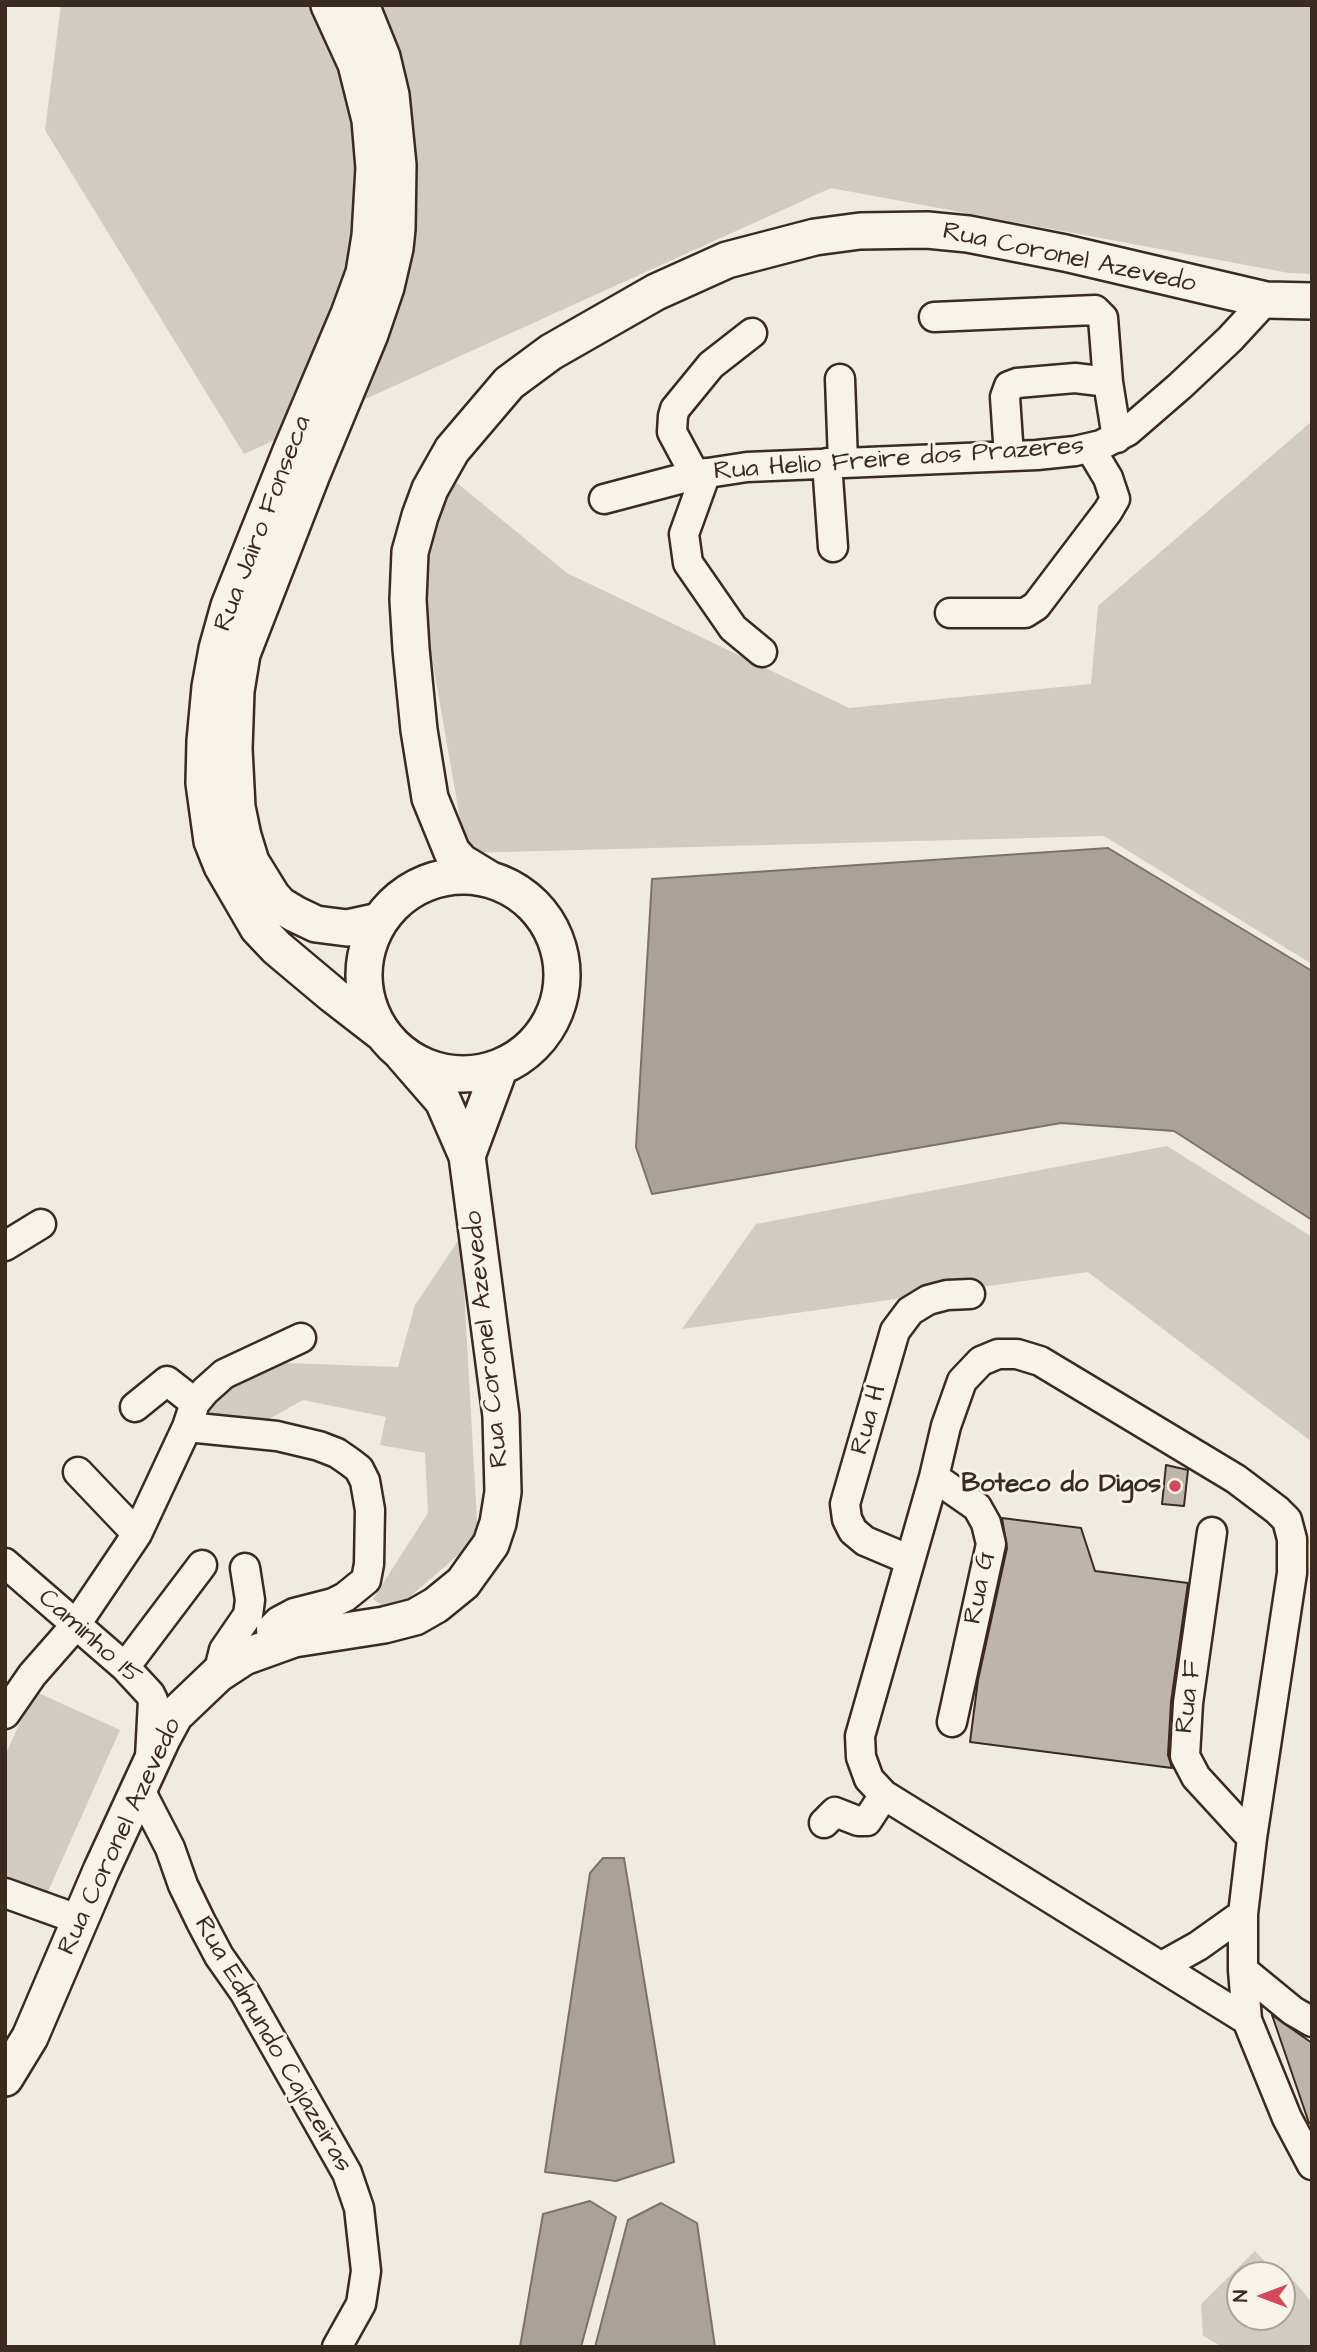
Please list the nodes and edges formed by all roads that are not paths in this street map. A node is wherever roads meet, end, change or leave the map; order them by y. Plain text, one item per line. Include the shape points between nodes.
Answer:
1 (329, 5) edge
2 (361, 5) edge
3 (1266, 300) junction
4 (1312, 301) edge
5 (934, 317) dead end
6 (752, 333) dead end
7 (840, 379) dead end
8 (1108, 382) junction
9 (1117, 438) junction
10 (1090, 448) junction
11 (1009, 456) junction
12 (835, 462) junction
13 (701, 474) junction
14 (604, 499) dead end
15 (833, 547) dead end
16 (950, 613) dead end
17 (762, 652) dead end
18 (430, 798) junction
19 (489, 878) junction
20 (402, 896) junction
21 (379, 921) junction
22 (392, 1044) junction
23 (500, 1068) junction
24 (467, 1156) junction
25 (41, 1224) dead end
26 (5, 1246) edge
27 (970, 1294) dead end
28 (301, 1338) dead end
29 (135, 1407) dead end
30 (191, 1415) junction
31 (78, 1472) dead end
32 (934, 1477) junction
33 (1212, 1532) dead end
34 (137, 1534) junction
35 (910, 1560) junction
36 (5, 1563) edge
37 (202, 1565) dead end
38 (245, 1568) dead end
39 (75, 1626) junction
40 (273, 1646) junction
41 (125, 1667) junction
42 (218, 1674) junction
43 (5, 1714) edge
44 (952, 1723) dead end
45 (144, 1777) junction
46 (884, 1796) junction
47 (824, 1823) dead end
48 (1252, 1838) junction
49 (5, 1893) edge
50 (1243, 1913) junction
51 (80, 1920) junction
52 (1162, 1966) junction
53 (1243, 1970) junction
54 (1247, 2020) junction
55 (1312, 2022) edge
56 (5, 2078) edge
57 (1312, 2165) edge
58 (337, 2347) edge

1 - 22 main road, Rua Jairo Fonseca via 356,64 370,120 374,155 370,236 349,314 229,606 210,687 204,783 217,855 258,928
2 - 21 main road, Rua Jairo Fonseca via 391,95 398,179 395,248 370,334 242,654 234,749 243,836 251,862 272,896 287,910 316,924 347,928
3 - 4 main road, Rua Coronel Azevedo
3 - 9 street, Rua Helio Freire dos Prazeres via 1180,386
3 - 18 main road, Rua Coronel Azevedo via 978,235 860,231 815,237 727,260 664,288 551,352 509,383 476,420 443,465 416,526 410,552 409,615
5 - 8 street via 1095,310 1103,318
6 - 13 street via 711,365 673,416 672,432
7 - 12 street
8 - 9 street
8 - 11 street via 1074,378 1009,386 1005,397
9 - 10 street, Rua Helio Freire dos Prazeres
10 - 11 street, Rua Helio Freire dos Prazeres
10 - 16 street via 1115,499 1036,606 1025,613
11 - 12 street, Rua Helio Freire dos Prazeres
12 - 13 street, Rua Helio Freire dos Prazeres
12 - 15 street
13 - 14 street, Rua Helio Freire dos Prazeres
13 - 17 street via 684,534 688,563 733,628
18 - 19 main road via 452,852
18 - 20 main road via 423,859
19 - 20 main road via 459,875 429,881
19 - 23 main road via 536,907 551,929 562,983 556,1010 543,1034 524,1054
20 - 21 main road
21 - 22 main road via 367,948 363,978 369,1007
22 - 23 main road via 425,1068 450,1074
22 - 24 main road via 443,1101
23 - 24 main road
24 - 40 main road, Rua Coronel Azevedo via 501,1416 503,1499 491,1544 463,1583 415,1617
25 - 26 street
27 - 35 street, Rua H via 928,1300 910,1311 895,1331 845,1504 853,1531
28 - 30 street via 218,1377
29 - 30 street via 167,1381
30 - 34 street
30 - 40 street via 337,1453 359,1469 365,1481 370,1510 366,1580 333,1603 279,1620 271,1629
31 - 34 street
32 - 35 street
32 - 44 street, Rua G via 976,1507 991,1544
32 - 48 street via 962,1381 981,1361 998,1354 1017,1354 1040,1361 1213,1465 1287,1520 1292,1573
33 - 48 street, Rua F via 1185,1756 1196,1777
34 - 39 street
35 - 46 street via 860,1737 869,1779
36 - 39 street, Caminho 15
37 - 41 street
38 - 42 street via 248,1615 224,1650
39 - 41 street, Caminho 15
39 - 43 street
40 - 42 main road, Rua Coronel Azevedo
41 - 45 street, Caminho 15 via 153,1700
42 - 45 main road, Rua Coronel Azevedo via 175,1716
45 - 51 main road, Rua Coronel Azevedo
45 - 58 street, Rua Edmundo Cajazeiras via 201,1922 347,2173 359,2208 366,2271 361,2304
46 - 47 street via 867,1821 835,1812
46 - 52 street
48 - 50 street
49 - 51 street
50 - 52 street
50 - 53 street
51 - 56 main road, Rua Coronel Azevedo via 30,2037
52 - 54 street
53 - 54 street
53 - 55 street
54 - 57 street via 1287,2118

